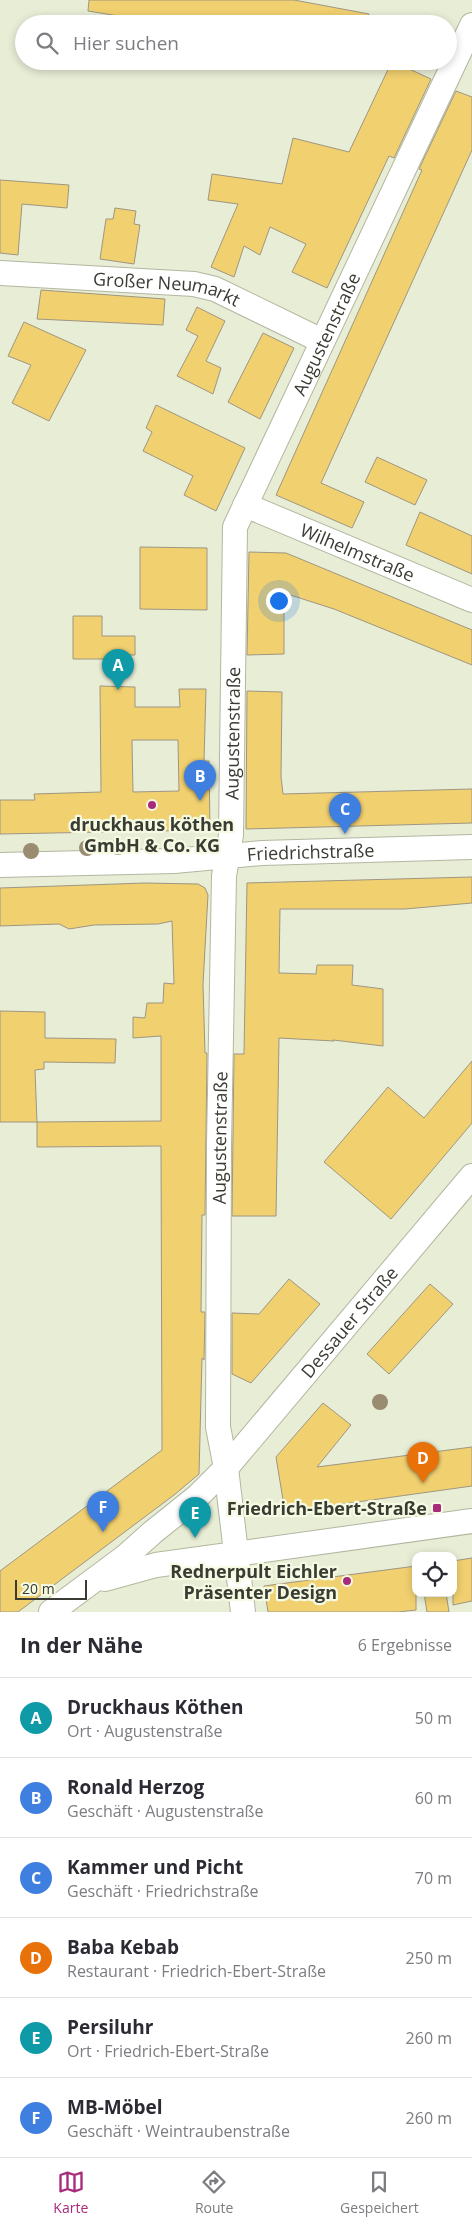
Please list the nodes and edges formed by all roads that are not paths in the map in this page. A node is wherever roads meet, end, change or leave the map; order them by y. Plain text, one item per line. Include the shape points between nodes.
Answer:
1 (472, 25) edge
2 (457, 57) edge
3 (451, 70) edge
4 (0, 273) edge
5 (322, 341) junction
6 (245, 505) junction
7 (472, 600) edge
8 (472, 848) edge
9 (228, 856) junction
10 (0, 865) edge
11 (472, 1176) edge
12 (226, 1468) junction
13 (472, 1522) edge
14 (236, 1554) junction
15 (87, 1586) junction
16 (51, 1612) edge
17 (243, 1612) edge

1 - 2 street, Augustenstraße
3 - 5 street, Augustenstraße
4 - 5 street, Großer Neumarkt via 194,284 215,289
5 - 6 street, Augustenstraße
6 - 7 street, Wilhelmstraße
6 - 9 street, Augustenstraße via 236,527 234,558 231,835
8 - 9 street, Friedrichstraße
9 - 10 street, Friedrichstraße via 174,861
9 - 12 street, Augustenstraße via 224,876 218,1427
11 - 12 street, Dessauer Straße
12 - 14 street, Augustenstraße
12 - 15 street, Dessauer Straße via 198,1496
13 - 14 street
14 - 15 street via 156,1565
14 - 17 street, Augustenstraße
15 - 16 street

